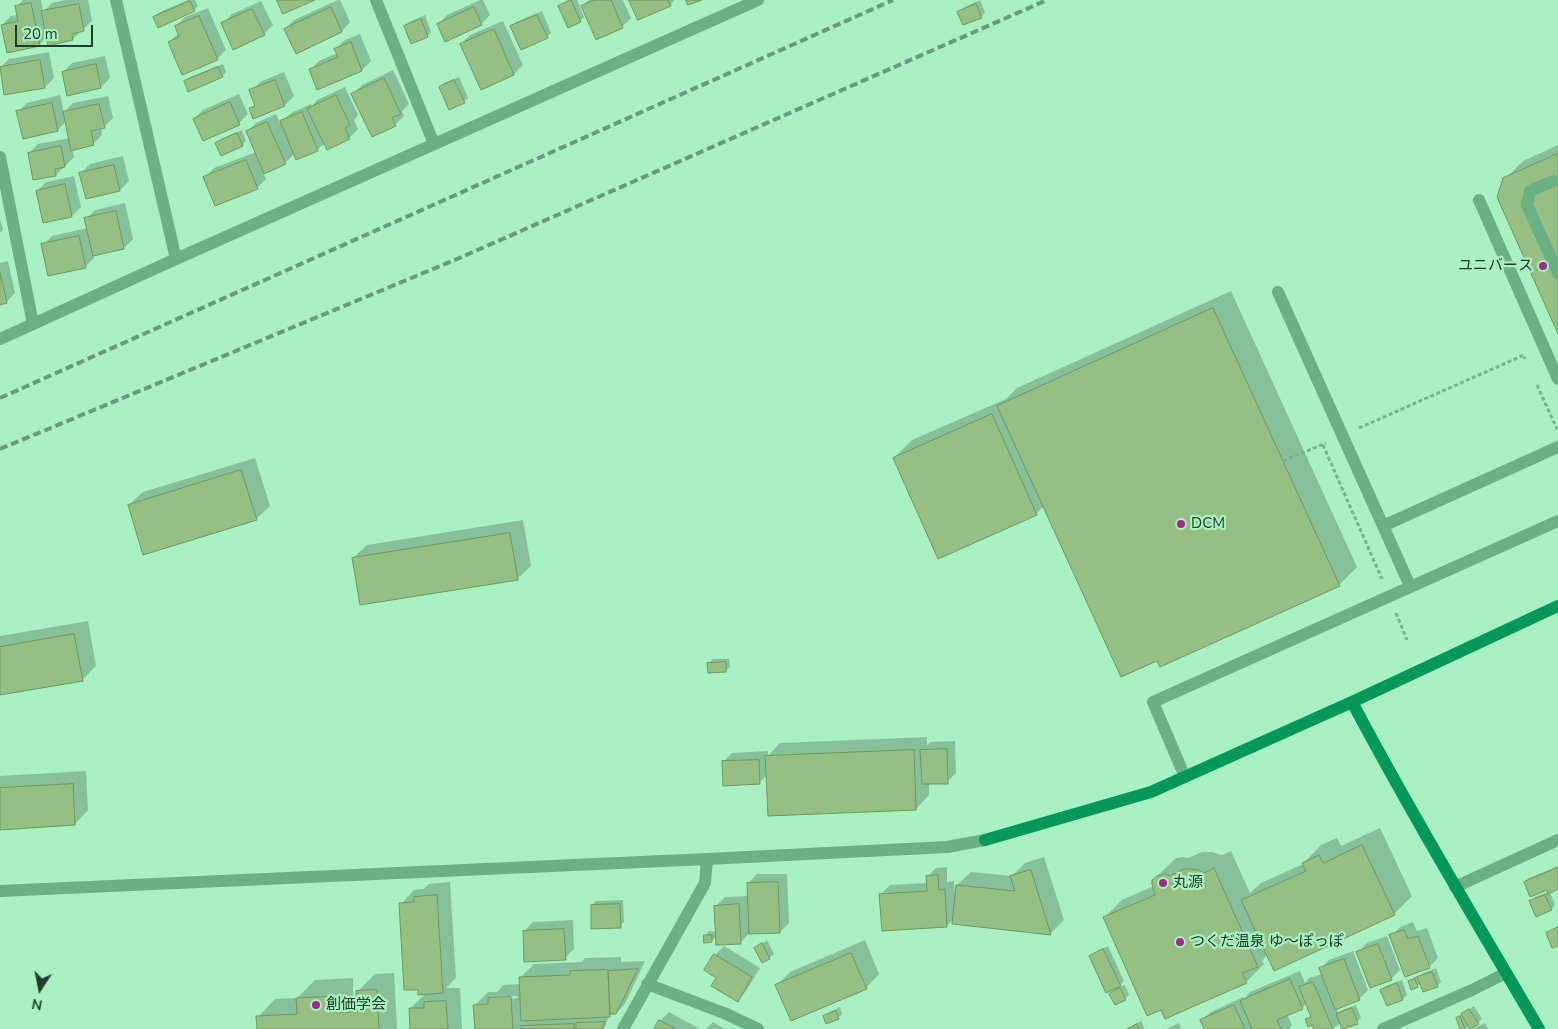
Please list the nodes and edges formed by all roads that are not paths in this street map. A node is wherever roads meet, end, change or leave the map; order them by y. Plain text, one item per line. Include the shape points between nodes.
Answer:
1 (116, 0) edge
2 (376, 0) edge
3 (758, 0) edge
4 (434, 144) junction
5 (0, 160) edge
6 (1553, 181) dead end
7 (1479, 200) dead end
8 (176, 259) junction
9 (1558, 273) edge
10 (1278, 292) dead end
11 (33, 324) junction
12 (0, 339) edge
13 (1558, 379) edge
14 (1558, 447) edge
15 (1558, 521) edge
16 (1383, 526) junction
17 (1410, 586) junction
18 (1558, 606) edge
19 (1352, 702) junction
20 (1185, 777) junction
21 (1558, 840) edge
22 (707, 859) junction
23 (1455, 887) junction
24 (0, 892) edge
25 (1506, 973) junction
26 (647, 984) junction
27 (623, 1029) edge
28 (758, 1029) edge
29 (1383, 1029) edge
30 (1539, 1029) edge

1 - 8 street
2 - 4 street
3 - 4 street
4 - 8 street
5 - 11 street
6 - 9 street via 1530,192 1527,205
7 - 13 street
8 - 11 street
10 - 16 street
11 - 12 street
14 - 16 street
15 - 17 street
16 - 17 street
17 - 20 street via 1153,702
18 - 19 street
19 - 20 street
19 - 23 street
20 - 22 street via 1151,792 985,840 947,847
21 - 23 street
22 - 24 street
22 - 26 street via 705,883
23 - 25 street
25 - 29 street
25 - 30 street
26 - 27 street
26 - 28 street

